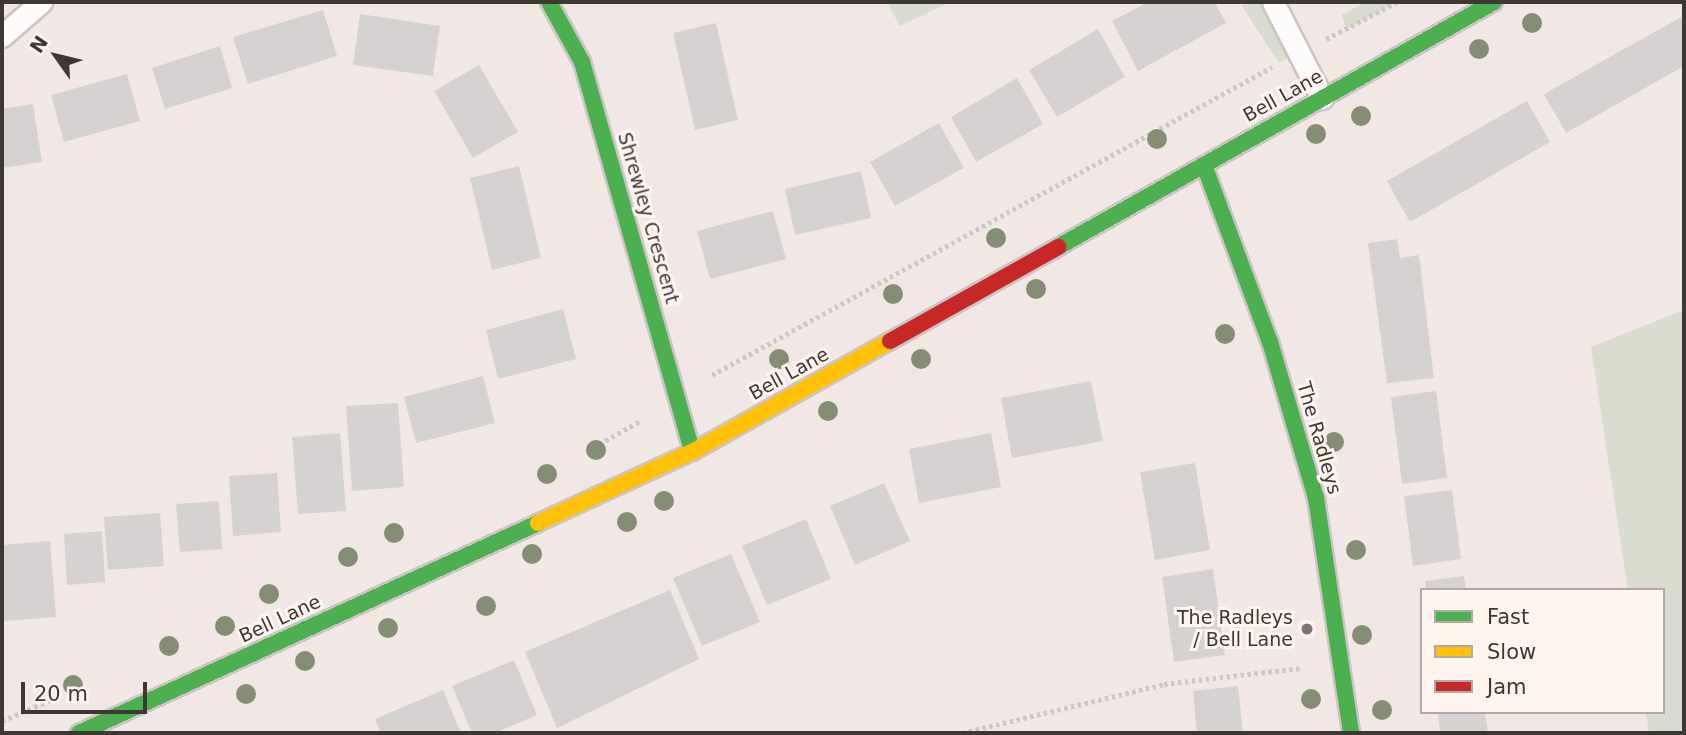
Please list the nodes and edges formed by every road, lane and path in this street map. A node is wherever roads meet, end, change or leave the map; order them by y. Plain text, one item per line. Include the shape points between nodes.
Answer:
1 (41, 2) edge
2 (549, 2) edge
3 (1273, 2) edge
4 (1494, 2) edge
5 (2, 36) edge
6 (1322, 98) junction
7 (1204, 165) junction
8 (692, 452) junction
9 (1340, 663) junction
10 (79, 733) edge
11 (962, 733) edge
12 (1351, 733) edge

1 - 5 lane
2 - 8 street, Shrewley Crescent via 582,62
3 - 6 lane
4 - 6 street, Bell Lane
6 - 7 street, Bell Lane
7 - 8 street, Bell Lane
7 - 9 street, The Radleys via 1270,342 1316,498
8 - 10 street, Bell Lane
9 - 11 path via 1164,684
9 - 12 street, The Radleys

